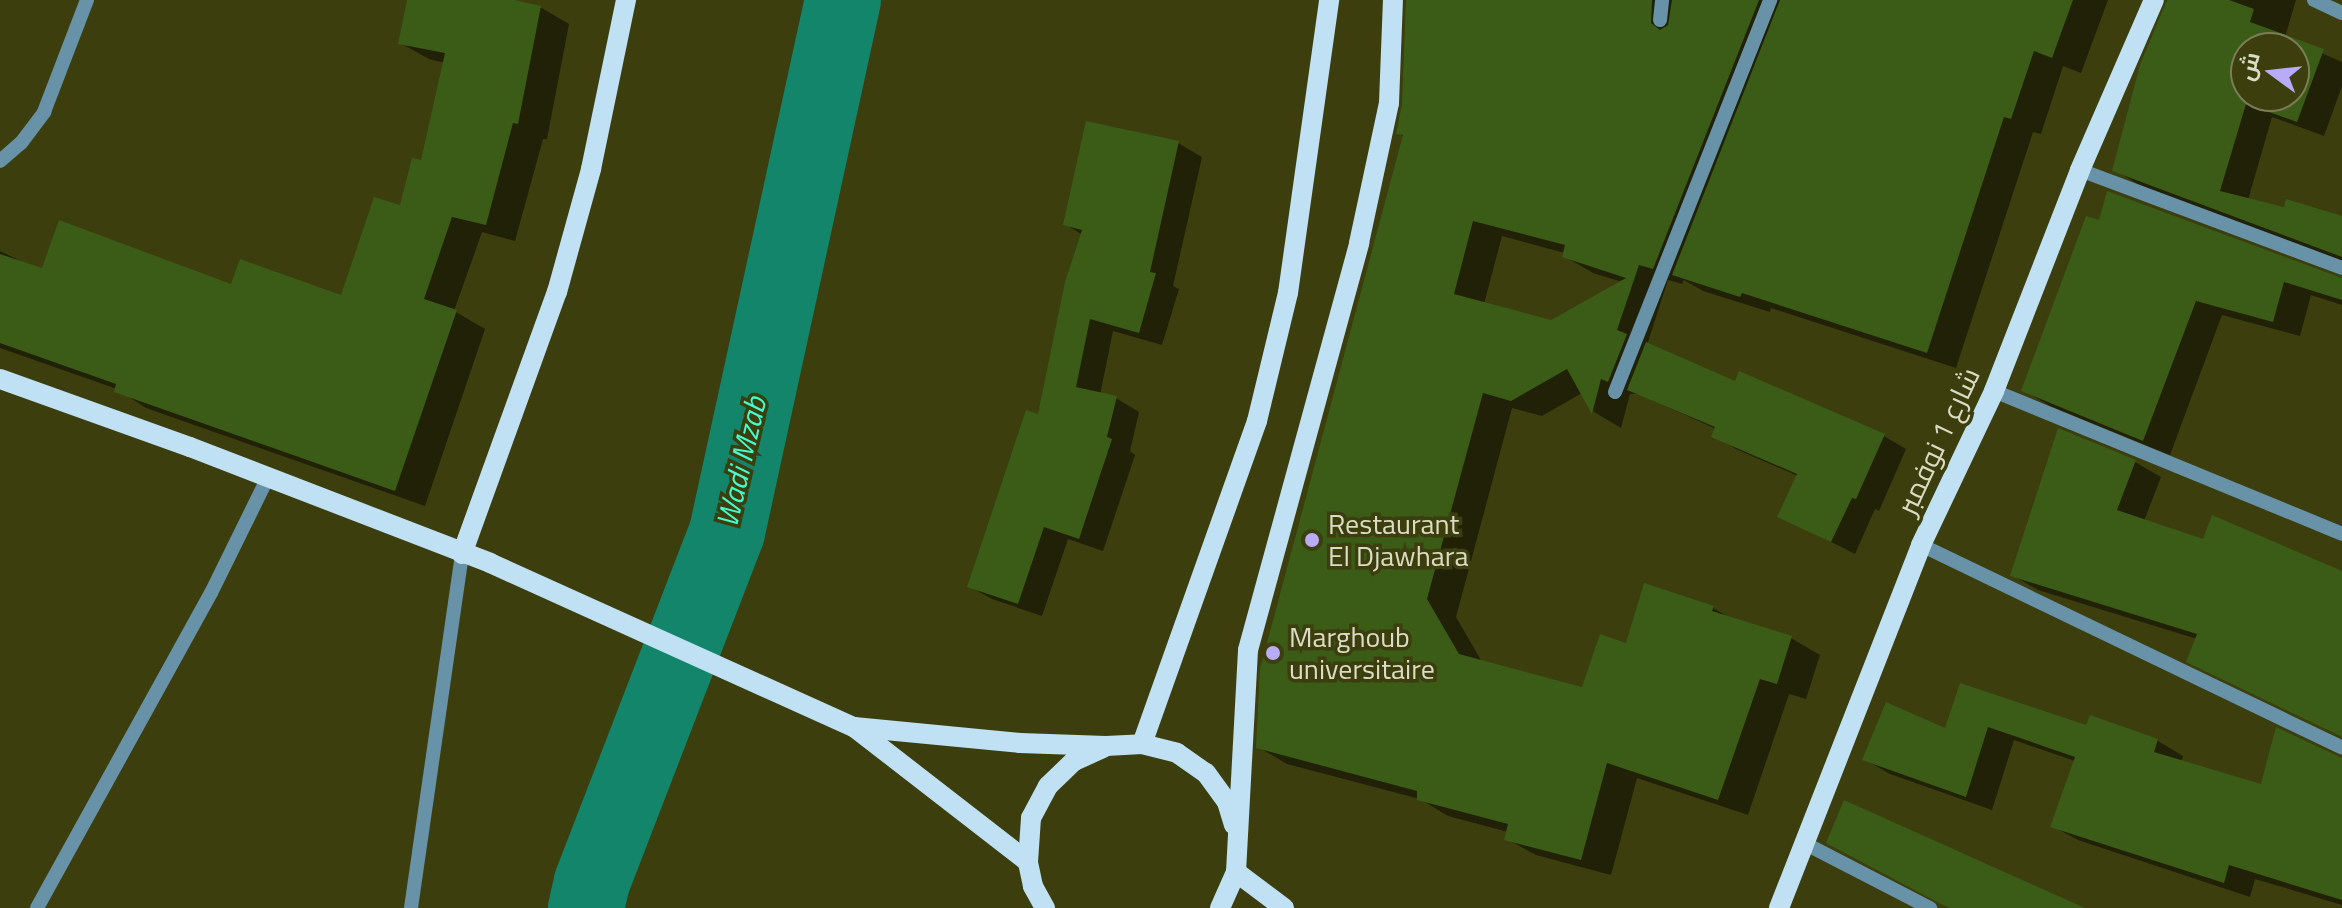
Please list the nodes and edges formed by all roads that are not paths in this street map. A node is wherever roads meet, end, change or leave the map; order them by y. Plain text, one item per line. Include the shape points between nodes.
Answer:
1 (87, 0) edge
2 (626, 0) edge
3 (1329, 0) edge
4 (1393, 0) edge
5 (1662, 0) edge
6 (1770, 0) edge
7 (2154, 0) edge
8 (2314, 0) edge
9 (2342, 13) edge
10 (1660, 20) dead end
11 (0, 161) edge
12 (2080, 170) junction
13 (2342, 268) edge
14 (0, 379) edge
15 (1994, 391) junction
16 (1615, 392) dead end
17 (268, 477) junction
18 (2342, 534) edge
19 (1921, 545) junction
20 (462, 554) junction
21 (854, 727) junction
22 (1142, 744) junction
23 (1106, 746) junction
24 (2342, 748) edge
25 (1237, 836) junction
26 (1804, 843) junction
27 (1028, 862) junction
28 (1236, 872) junction
29 (37, 908) edge
30 (411, 908) edge
31 (1045, 908) edge
32 (1220, 908) edge
33 (1284, 908) edge
34 (1779, 908) edge
35 (1930, 908) edge

1 - 11 street via 44,112
2 - 20 main road via 591,169 557,292
3 - 22 main road via 1288,293 1261,407
4 - 25 main road via 1389,103 1359,243 1248,650
5 - 10 street
6 - 16 street
7 - 12 main road, شارع 1 نوفمبر
8 - 9 street
12 - 13 street
12 - 15 main road, شارع 1 نوفمبر
14 - 17 main road
15 - 18 street
15 - 19 main road, شارع 1 نوفمبر
17 - 20 main road
17 - 29 street via 211,593
19 - 24 street
19 - 26 main road, شارع 1 نوفمبر
20 - 21 main road
20 - 30 street
21 - 23 main road
21 - 27 main road
22 - 23 main road
22 - 25 main road via 1177,753 1206,773 1227,802
23 - 27 main road via 1074,761 1048,786 1031,818
25 - 28 main road
26 - 34 main road, شارع 1 نوفمبر
26 - 35 street
27 - 31 main road
28 - 32 main road
28 - 33 main road

